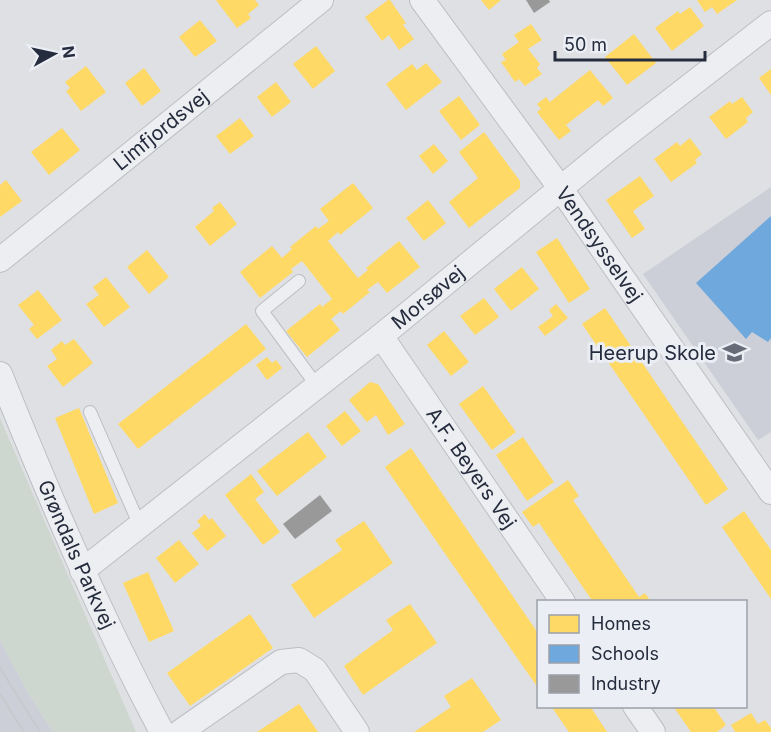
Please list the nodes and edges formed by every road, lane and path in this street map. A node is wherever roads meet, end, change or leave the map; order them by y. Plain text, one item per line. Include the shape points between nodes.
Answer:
1 (321, 0) edge
2 (422, 0) edge
3 (771, 23) edge
4 (561, 189) junction
5 (0, 260) edge
6 (299, 281) dead end
7 (381, 336) junction
8 (0, 374) edge
9 (317, 386) junction
10 (90, 412) dead end
11 (771, 492) edge
12 (140, 526) junction
13 (82, 571) junction
14 (562, 600) edge
15 (636, 708) edge
16 (162, 732) edge
17 (180, 732) edge
18 (357, 732) edge
19 (653, 732) edge

1 - 5 street, Limfjordsvej
2 - 4 street, Vendsysselvej
3 - 4 street, Morsøvej
4 - 7 street, Morsøvej
4 - 11 street, Vendsysselvej
6 - 9 lane via 262,311
7 - 9 street, Morsøvej
7 - 14 street, A.F. Beyers Vej
8 - 13 street, Grøndals Parkvej
9 - 12 street, Morsøvej
10 - 12 lane
12 - 13 street, Morsøvej
13 - 16 street, Grøndals Parkvej
15 - 19 street
17 - 18 street via 281,662 298,660 315,670

